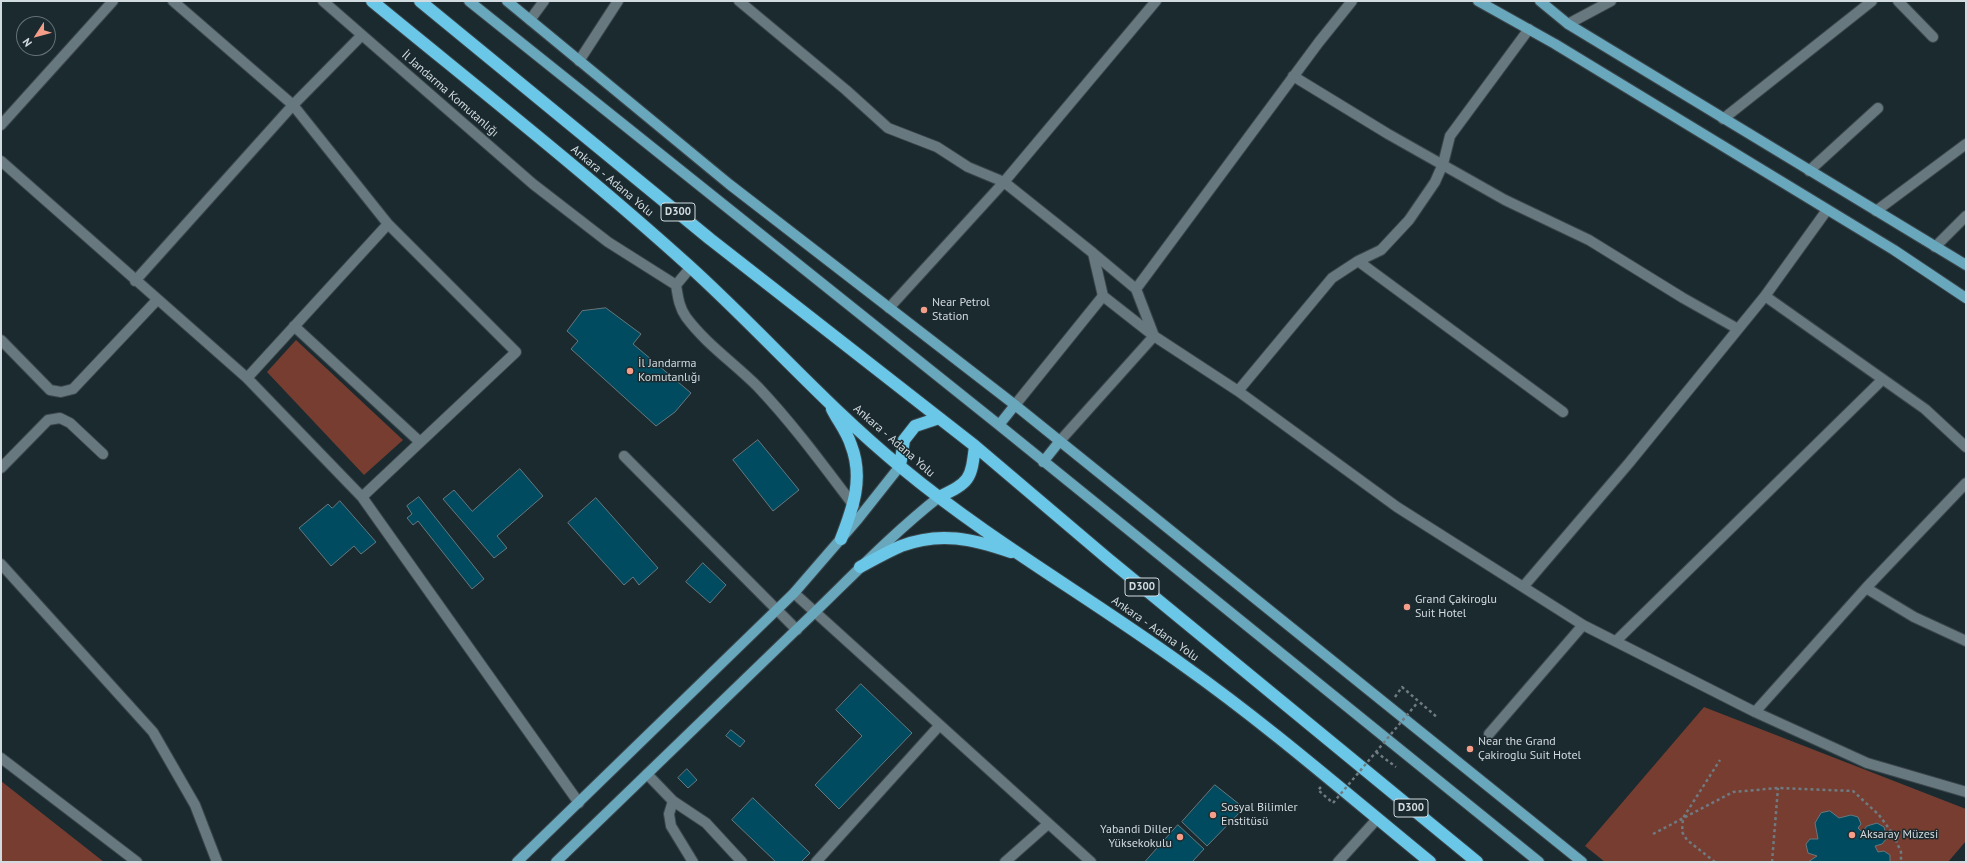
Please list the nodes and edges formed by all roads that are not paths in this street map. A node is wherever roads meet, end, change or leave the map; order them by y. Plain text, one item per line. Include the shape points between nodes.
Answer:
1 (113, 1) edge
2 (173, 1) edge
3 (324, 1) edge
4 (372, 1) edge
5 (420, 1) edge
6 (469, 1) edge
7 (507, 1) edge
8 (544, 1) edge
9 (618, 1) edge
10 (739, 1) edge
11 (1156, 1) edge
12 (1352, 1) edge
13 (1478, 1) edge
14 (1540, 1) edge
15 (1611, 1) edge
16 (1872, 1) edge
17 (1898, 1) edge
18 (530, 20) junction
19 (1568, 24) junction
20 (1529, 30) junction
21 (362, 34) junction
22 (1934, 37) dead end
23 (579, 61) junction
24 (1293, 76) junction
25 (293, 105) junction
26 (1878, 108) dead end
27 (1724, 119) junction
28 (1, 125) edge
29 (1966, 144) edge
30 (1, 161) edge
31 (1443, 164) junction
32 (1809, 171) junction
33 (1004, 182) junction
34 (1827, 210) junction
35 (1876, 211) junction
36 (1964, 221) edge
37 (388, 224) junction
38 (1935, 247) junction
39 (1093, 253) junction
40 (1358, 261) junction
41 (1966, 266) edge
42 (691, 267) junction
43 (135, 281) junction
44 (676, 285) junction
45 (1136, 289) junction
46 (1103, 296) junction
47 (1765, 296) junction
48 (1966, 298) edge
49 (156, 300) junction
50 (889, 308) junction
51 (294, 326) junction
52 (1738, 329) junction
53 (1154, 336) junction
54 (1, 340) edge
55 (247, 378) junction
56 (1882, 380) junction
57 (1238, 391) junction
58 (827, 399) junction
59 (1015, 404) junction
60 (1563, 412) dead end
61 (940, 418) junction
62 (998, 425) junction
63 (420, 442) junction
64 (1059, 442) junction
65 (975, 446) junction
66 (1966, 447) edge
67 (103, 454) dead end
68 (624, 456) dead end
69 (1043, 462) junction
70 (900, 466) junction
71 (1, 468) edge
72 (1966, 483) edge
73 (362, 497) junction
74 (939, 498) junction
75 (854, 506) junction
76 (841, 539) junction
77 (1027, 558) junction
78 (1, 564) edge
79 (860, 567) junction
80 (1524, 587) junction
81 (1866, 588) junction
82 (794, 593) junction
83 (776, 611) junction
84 (814, 613) junction
85 (1583, 625) junction
86 (797, 630) junction
87 (1616, 641) junction
88 (1966, 641) edge
89 (1755, 712) junction
90 (939, 726) junction
91 (1489, 734) dead end
92 (1, 758) edge
93 (647, 774) junction
94 (1966, 792) edge
95 (673, 801) junction
96 (578, 803) junction
97 (1376, 819) junction
98 (1048, 824) junction
99 (137, 862) edge
100 (217, 862) edge
101 (517, 862) edge
102 (556, 862) edge
103 (694, 862) edge
104 (742, 862) edge
105 (816, 862) edge
106 (1005, 862) edge
107 (1091, 862) edge
108 (1338, 862) edge
109 (1430, 862) edge
110 (1477, 862) edge
111 (1539, 862) edge
112 (1582, 862) edge

1 - 28 street
2 - 25 street
3 - 21 street, İl Jandarma Komutanlığı
4 - 42 highway, Ankara - Adana Yolu / D300 via 588,177
5 - 61 highway, Ankara - Adana Yolu / D300 via 710,239
6 - 62 main road
7 - 18 main road
8 - 18 street
9 - 23 street
10 - 33 street via 888,128 937,147 968,167
11 - 33 street
12 - 24 street
13 - 20 main road
14 - 19 main road
15 - 19 street
16 - 27 street
17 - 22 street
18 - 23 main road
19 - 27 main road
20 - 31 street via 1450,136
20 - 34 main road
21 - 25 street
21 - 44 street, İl Jandarma Komutanlığı via 533,184 608,242
23 - 50 main road via 729,184
24 - 31 street
24 - 45 street
25 - 37 street
25 - 43 street
26 - 32 street
27 - 32 main road
29 - 35 street
30 - 43 street
31 - 40 street via 1435,182 1410,220 1381,250
31 - 52 street via 1505,200 1589,240
32 - 35 main road
33 - 39 street
33 - 50 street
34 - 47 street
34 - 48 main road
35 - 38 main road
36 - 38 street
37 - 51 street
37 - 63 street via 516,352
38 - 41 main road
39 - 45 street
39 - 46 street
40 - 57 street via 1332,278
40 - 60 street
42 - 44 street
42 - 58 highway, Ankara - Adana Yolu / D300
43 - 49 street
44 - 75 street via 678,303 686,317 716,350 758,387 812,450
45 - 53 street
46 - 53 street
46 - 59 street
47 - 52 street
47 - 56 street
49 - 54 street via 73,389 61,392 50,390
49 - 55 street
50 - 59 main road
51 - 55 street
51 - 63 street
52 - 80 street
53 - 57 street
53 - 64 street
55 - 73 street
56 - 66 street via 1926,410
56 - 87 street
57 - 80 street via 1397,507
58 - 70 highway, Ankara - Adana Yolu / D300
58 - 75 highway via 852,445 858,486
59 - 62 main road
59 - 64 main road
61 - 65 highway, Ankara - Adana Yolu / D300
61 - 70 highway via 915,426 904,440
62 - 69 main road
63 - 73 street
64 - 69 main road
64 - 112 main road
65 - 74 highway via 972,472 962,486
65 - 110 highway, Ankara - Adana Yolu / D300 via 1136,583
67 - 71 street via 70,423 60,418 48,420
68 - 83 street
69 - 111 main road
70 - 74 highway, Ankara - Adana Yolu / D300
70 - 76 main road
72 - 81 street
73 - 96 street
74 - 77 highway, Ankara - Adana Yolu / D300
74 - 79 main road via 916,515
75 - 76 highway
76 - 82 main road
77 - 79 highway via 970,539 935,538 900,546
77 - 97 highway, Ankara - Adana Yolu / D300 via 1180,662 1251,714
78 - 100 street via 153,732 195,805
79 - 84 main road
80 - 85 street
81 - 88 street via 1914,617
81 - 89 street
82 - 83 main road
82 - 84 street
83 - 86 street
83 - 96 main road
84 - 86 main road
84 - 90 street
85 - 87 street
85 - 91 street
86 - 93 main road
87 - 89 street
89 - 94 street via 1867,763
90 - 98 street
90 - 105 street
92 - 99 street
93 - 95 street
93 - 102 main road
95 - 103 street via 669,814 671,826
95 - 104 street via 706,823
96 - 101 main road
97 - 108 street
97 - 109 highway, Ankara - Adana Yolu / D300
98 - 106 street
98 - 107 street

